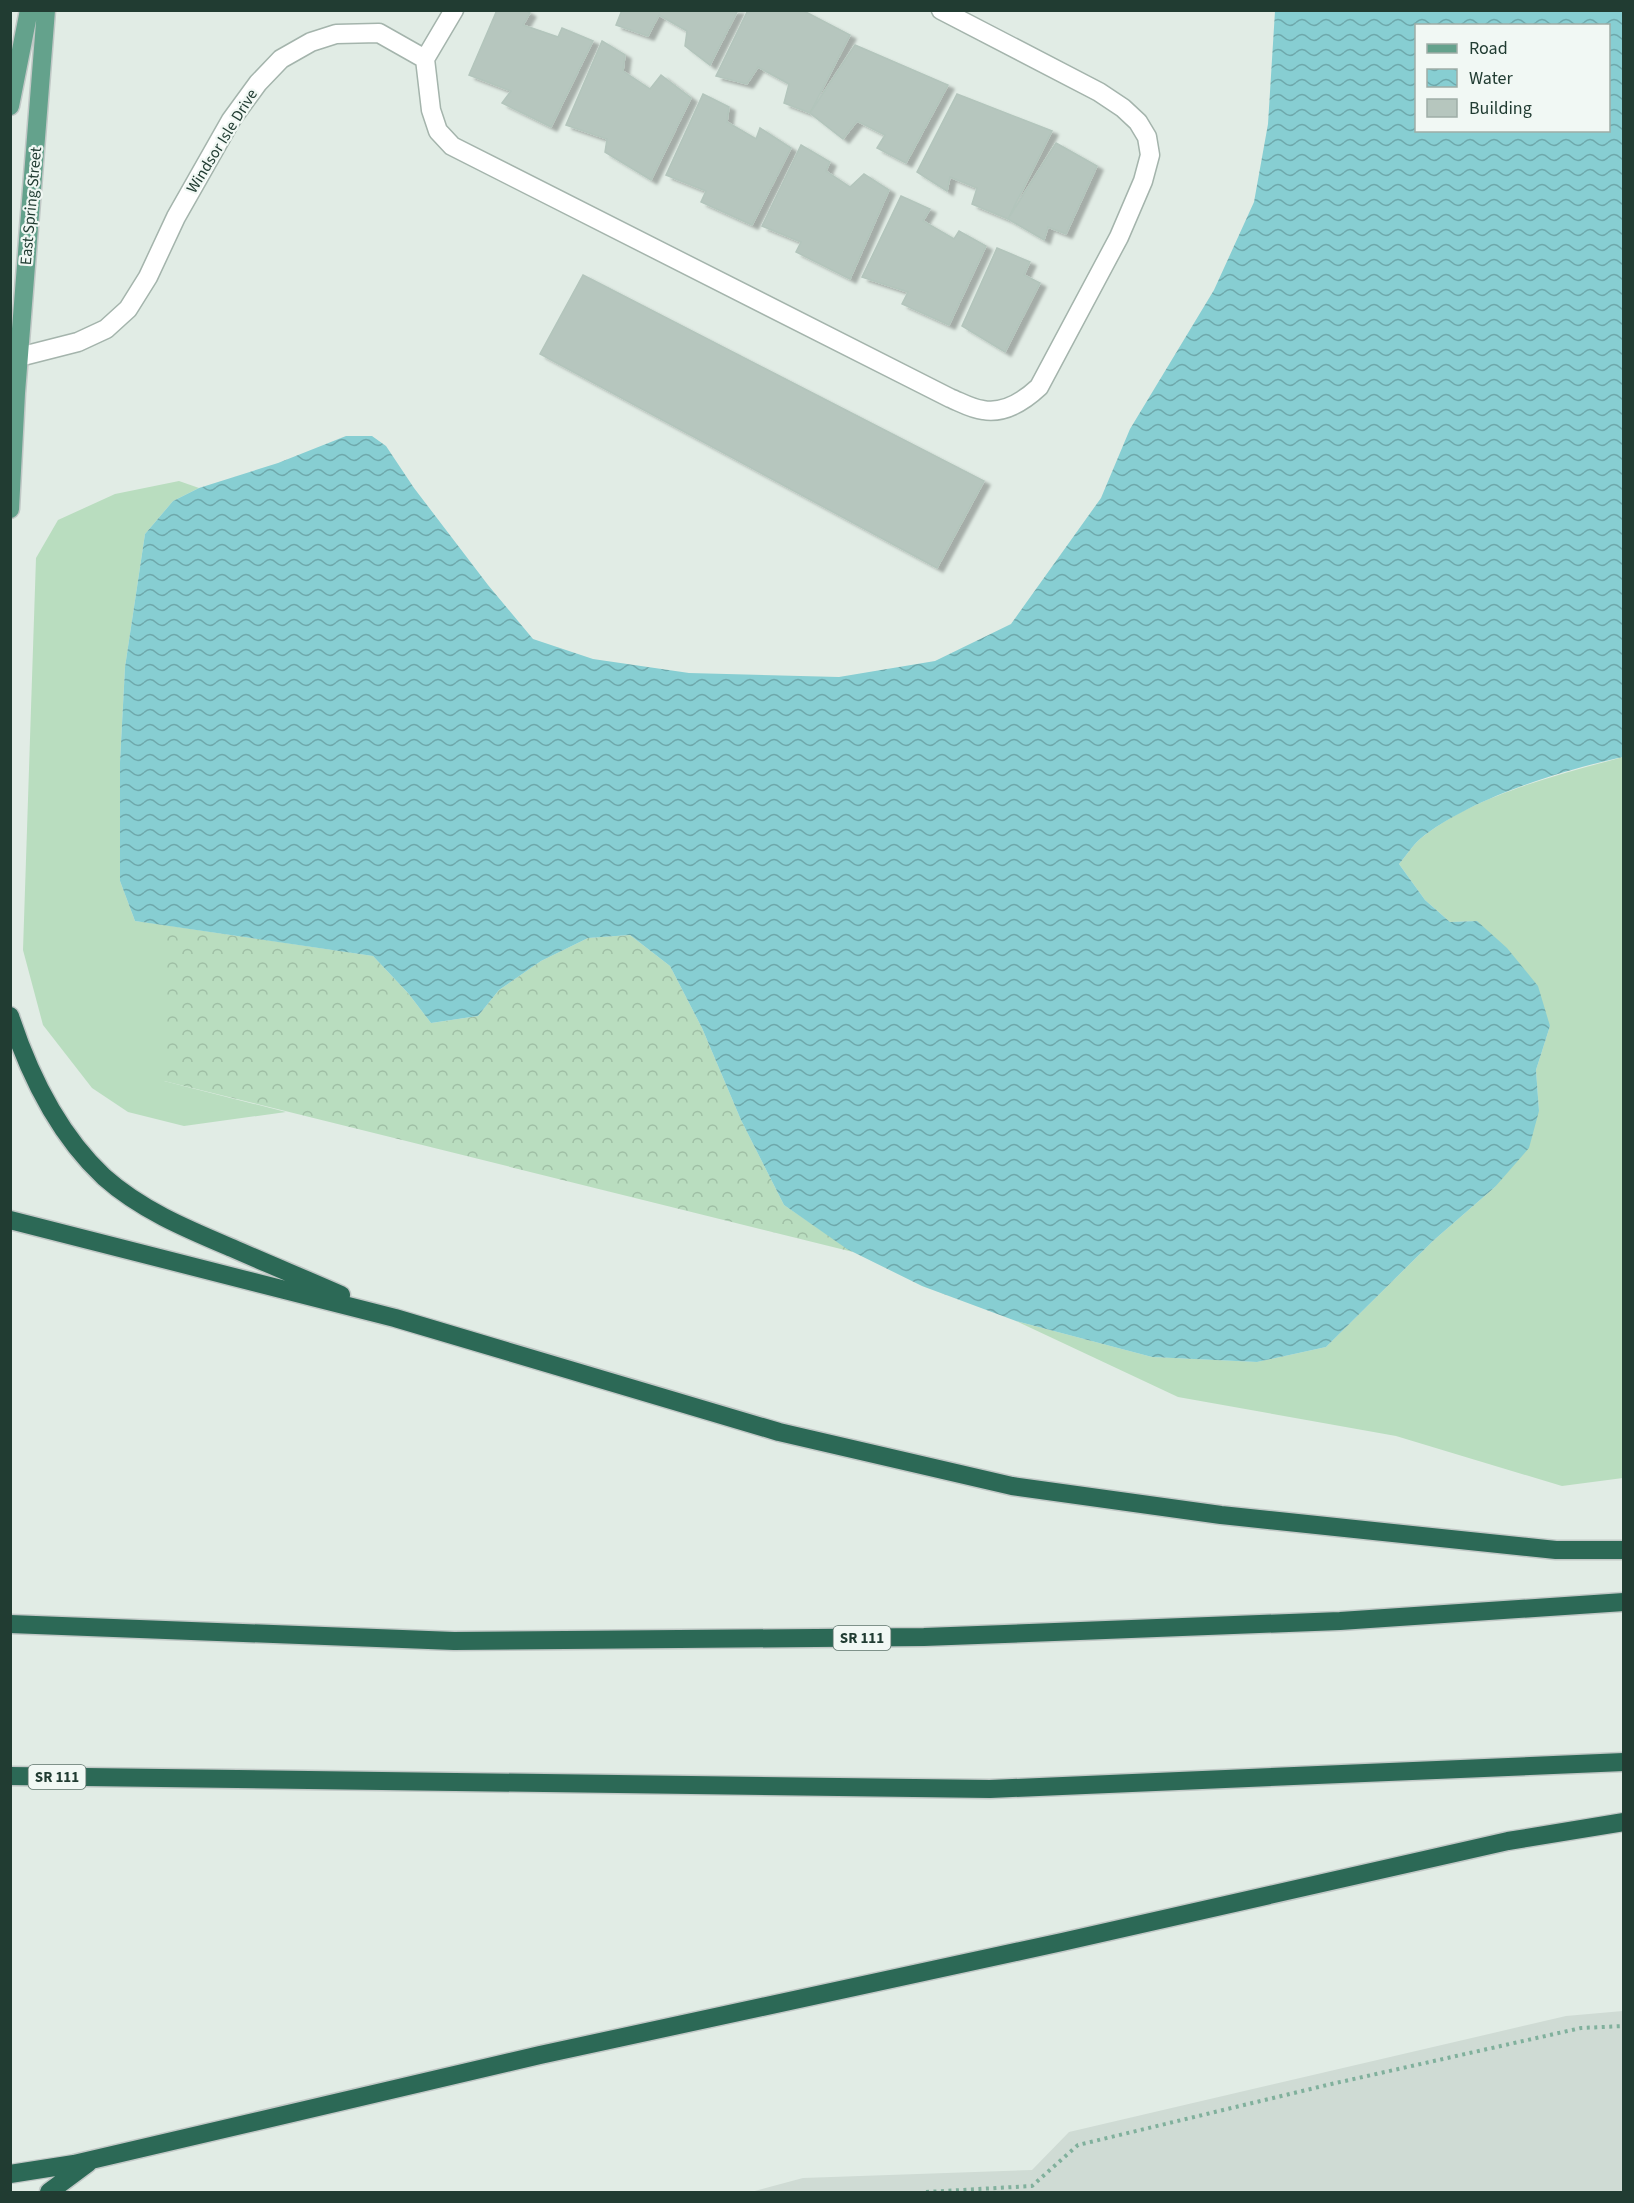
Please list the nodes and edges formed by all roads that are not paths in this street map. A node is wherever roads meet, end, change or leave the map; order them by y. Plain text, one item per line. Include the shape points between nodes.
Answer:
1 (29, 10) edge
2 (46, 10) edge
3 (454, 10) edge
4 (941, 10) edge
5 (425, 59) junction
6 (10, 106) edge
7 (19, 357) junction
8 (10, 509) edge
9 (10, 1016) edge
10 (10, 1220) edge
11 (395, 1318) junction
12 (1623, 1550) edge
13 (1623, 1602) edge
14 (10, 1624) edge
15 (1623, 1761) edge
16 (10, 1776) edge
17 (1623, 1822) edge
18 (93, 2160) junction
19 (10, 2174) edge
20 (49, 2193) edge

1 - 6 main road
2 - 7 main road, East Spring Street
3 - 5 street
4 - 5 street via 1099,92 1138,122 1147,137 1150,155 1143,181 1119,237 1039,387 1026,400 1008,408 983,411 950,398 452,146 438,131 430,110
5 - 7 street, Windsor Isle Drive via 380,33 336,34 311,42 281,59 231,120 128,309 106,329 78,342
7 - 8 main road, East Spring Street
9 - 11 highway via 47,1102 104,1177 136,1202 177,1224
10 - 11 highway
11 - 12 highway via 779,1432 1012,1486 1221,1515 1556,1550
13 - 14 highway, SR 111 via 1340,1621 924,1637 454,1641
15 - 16 highway, SR 111 via 990,1789
17 - 18 highway via 1508,1841 540,2055
18 - 19 highway
18 - 20 highway

